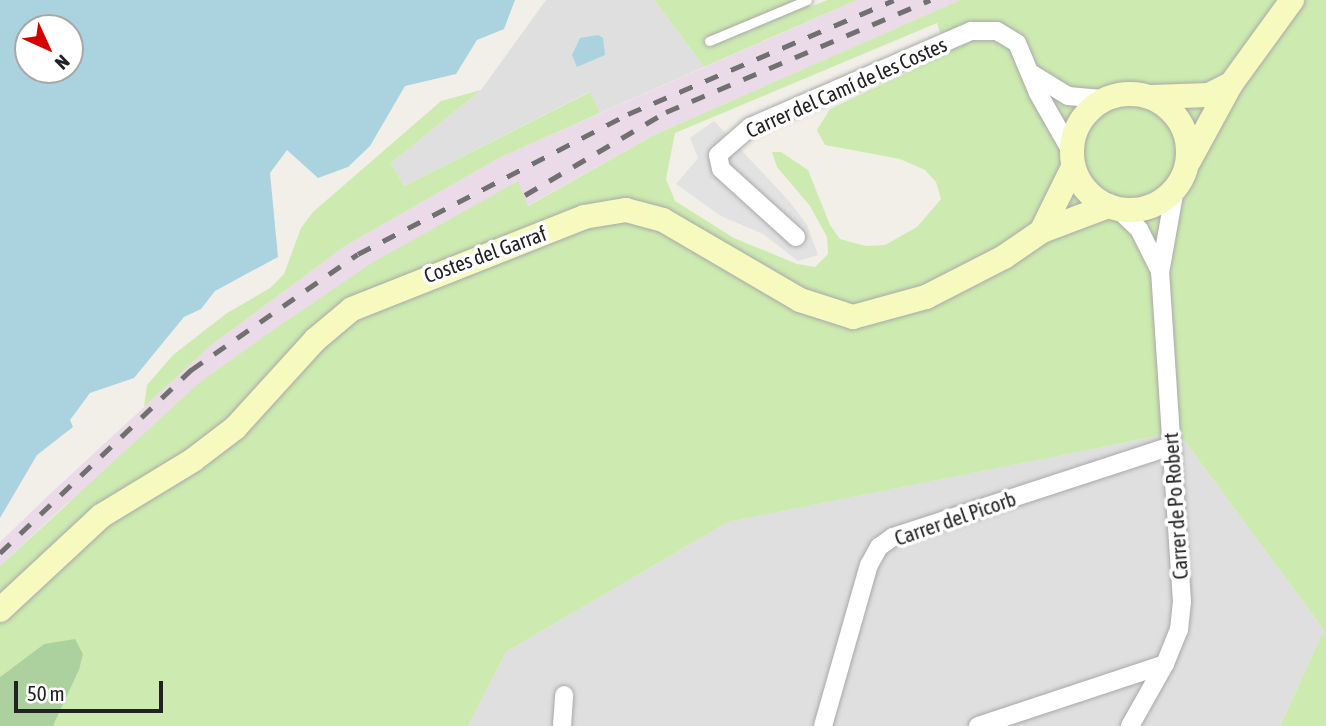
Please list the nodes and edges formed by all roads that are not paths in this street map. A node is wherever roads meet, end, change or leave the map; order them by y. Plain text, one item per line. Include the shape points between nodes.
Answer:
1 (807, 0) edge
2 (1292, 0) edge
3 (709, 41) dead end
4 (1031, 74) junction
5 (1231, 85) junction
6 (1152, 97) junction
7 (1105, 99) junction
8 (1072, 159) junction
9 (1181, 178) junction
10 (1113, 207) junction
11 (1042, 231) junction
12 (796, 237) dead end
13 (1160, 273) junction
14 (1171, 446) junction
15 (0, 610) edge
16 (1165, 664) junction
17 (564, 695) dead end
18 (562, 726) edge
19 (823, 726) edge
20 (978, 726) edge
21 (1129, 726) edge

1 - 3 lane
2 - 5 main road
4 - 7 street via 1068,96
4 - 8 street
4 - 12 street, Carrer del Camí de les Costes via 1024,52 1009,37 997,31 971,32 750,127 718,155 721,169
5 - 6 main road via 1188,99
5 - 9 main road
6 - 7 main road via 1129,93
6 - 9 main road via 1167,106 1183,126 1188,143
7 - 8 main road via 1081,120
8 - 10 main road via 1086,190
8 - 11 main road, Costes del Garraf
9 - 10 main road via 1150,207
9 - 13 street, Carrer de Po Robert
10 - 11 main road, Costes del Garraf
10 - 13 street, Carrer de Po Robert via 1139,229
11 - 15 main road, Costes del Garraf via 1004,257 926,297 853,317 800,300 663,220 626,210 584,217 352,309 315,340 216,445 101,516
13 - 14 street, Carrer de Po Robert
14 - 16 street, Carrer de Po Robert via 1182,602 1179,630
14 - 19 street, Carrer del Picorb via 893,537 879,547 869,565
16 - 20 street
16 - 21 street, Carrer de Po Robert
17 - 18 street

